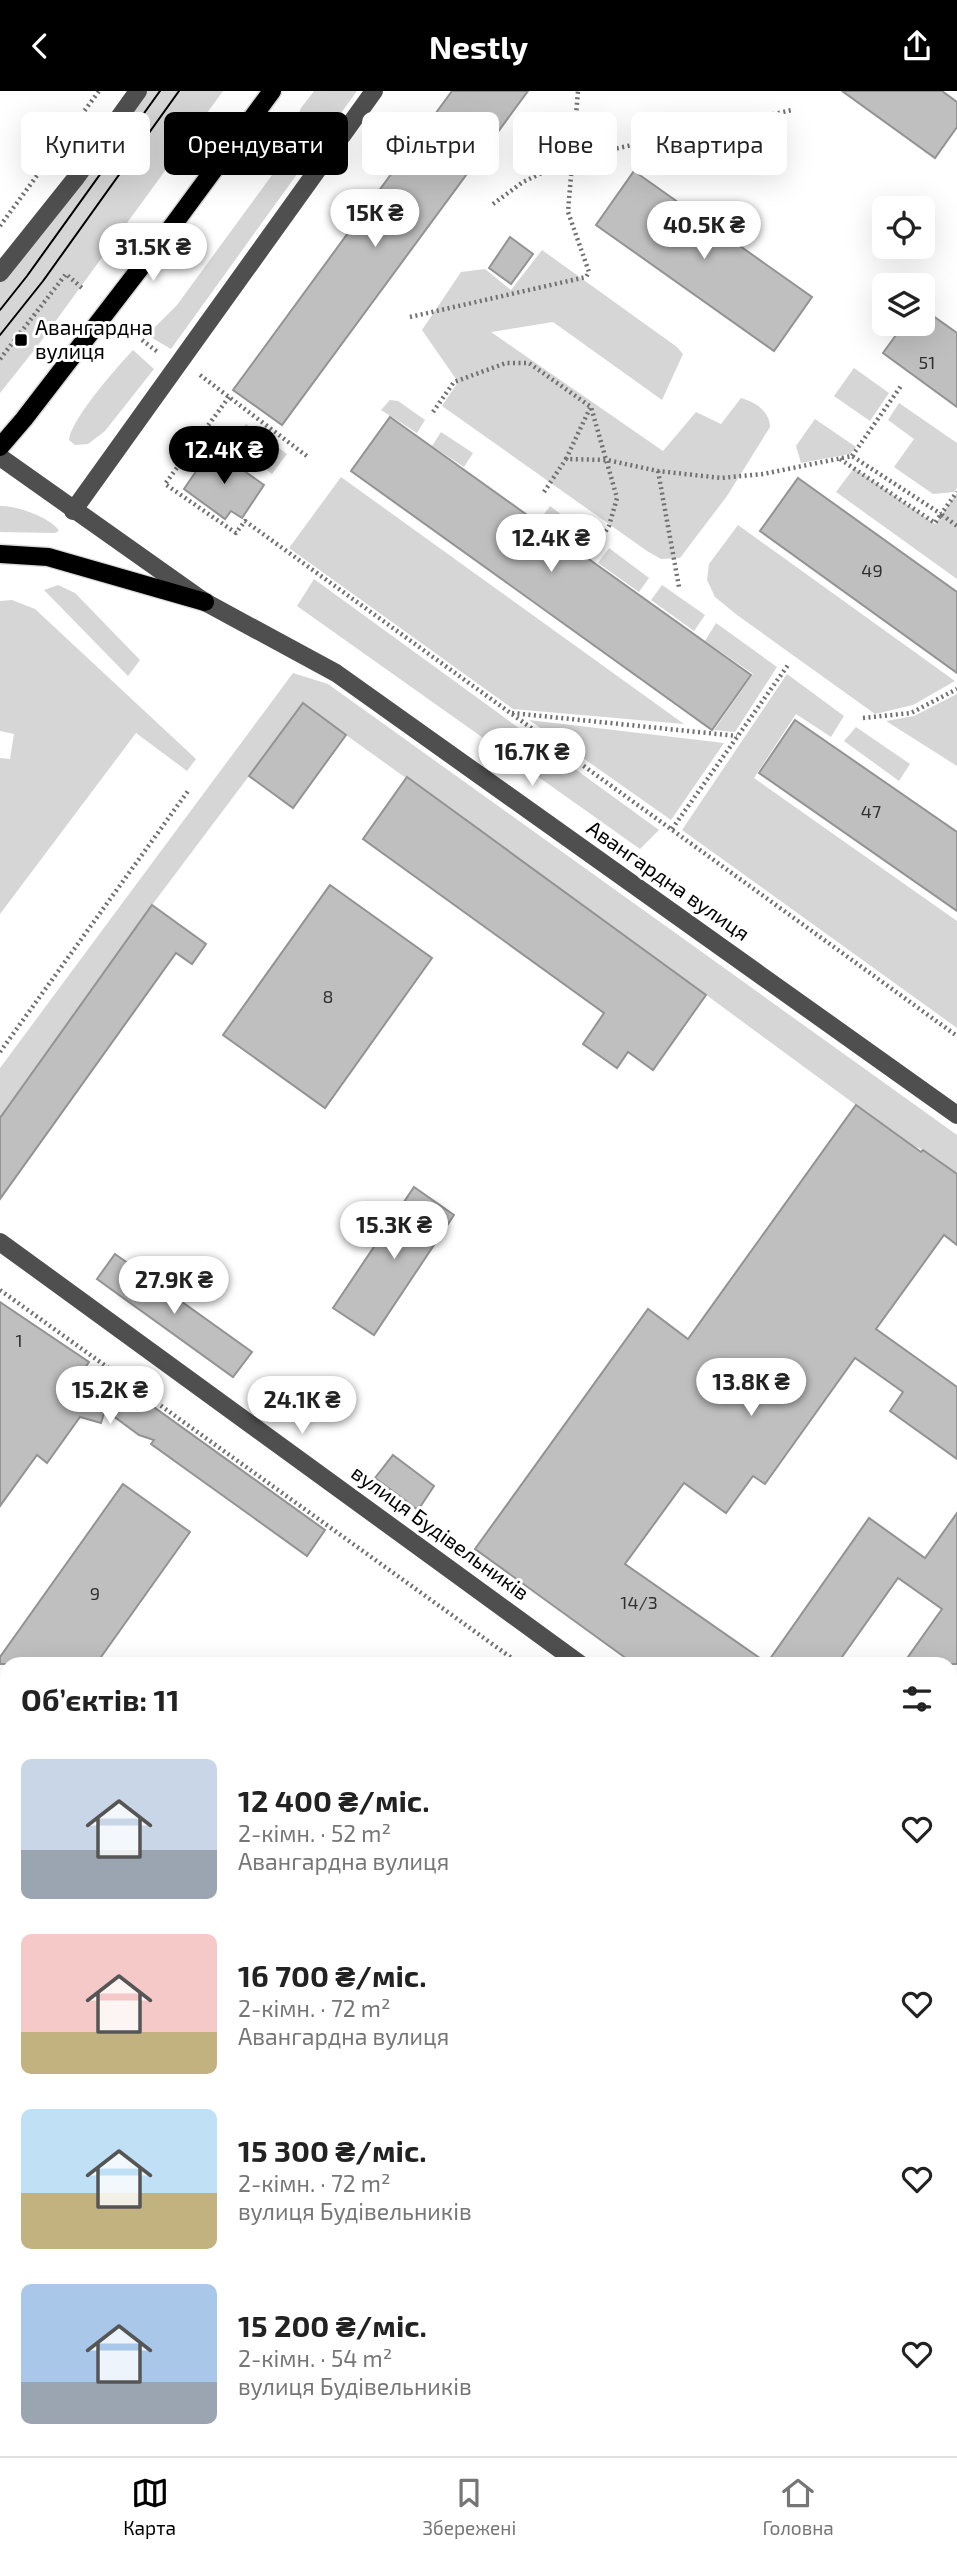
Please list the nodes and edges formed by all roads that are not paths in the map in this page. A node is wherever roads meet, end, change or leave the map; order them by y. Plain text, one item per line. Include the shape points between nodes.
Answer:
1 (138, 91) edge
2 (272, 91) edge
3 (374, 91) edge
4 (0, 273) edge
5 (0, 447) edge
6 (0, 457) edge
7 (73, 511) junction
8 (0, 554) edge
9 (205, 602) junction
10 (957, 1115) edge
11 (0, 1241) edge
12 (570, 1657) edge

1 - 4 street
2 - 5 main road
3 - 7 street
6 - 7 street, Авангардна вулиця
7 - 9 street, Авангардна вулиця
8 - 9 main road via 48,557
9 - 10 street, Авангардна вулиця via 336,673
11 - 12 street, вулиця Будівельників

